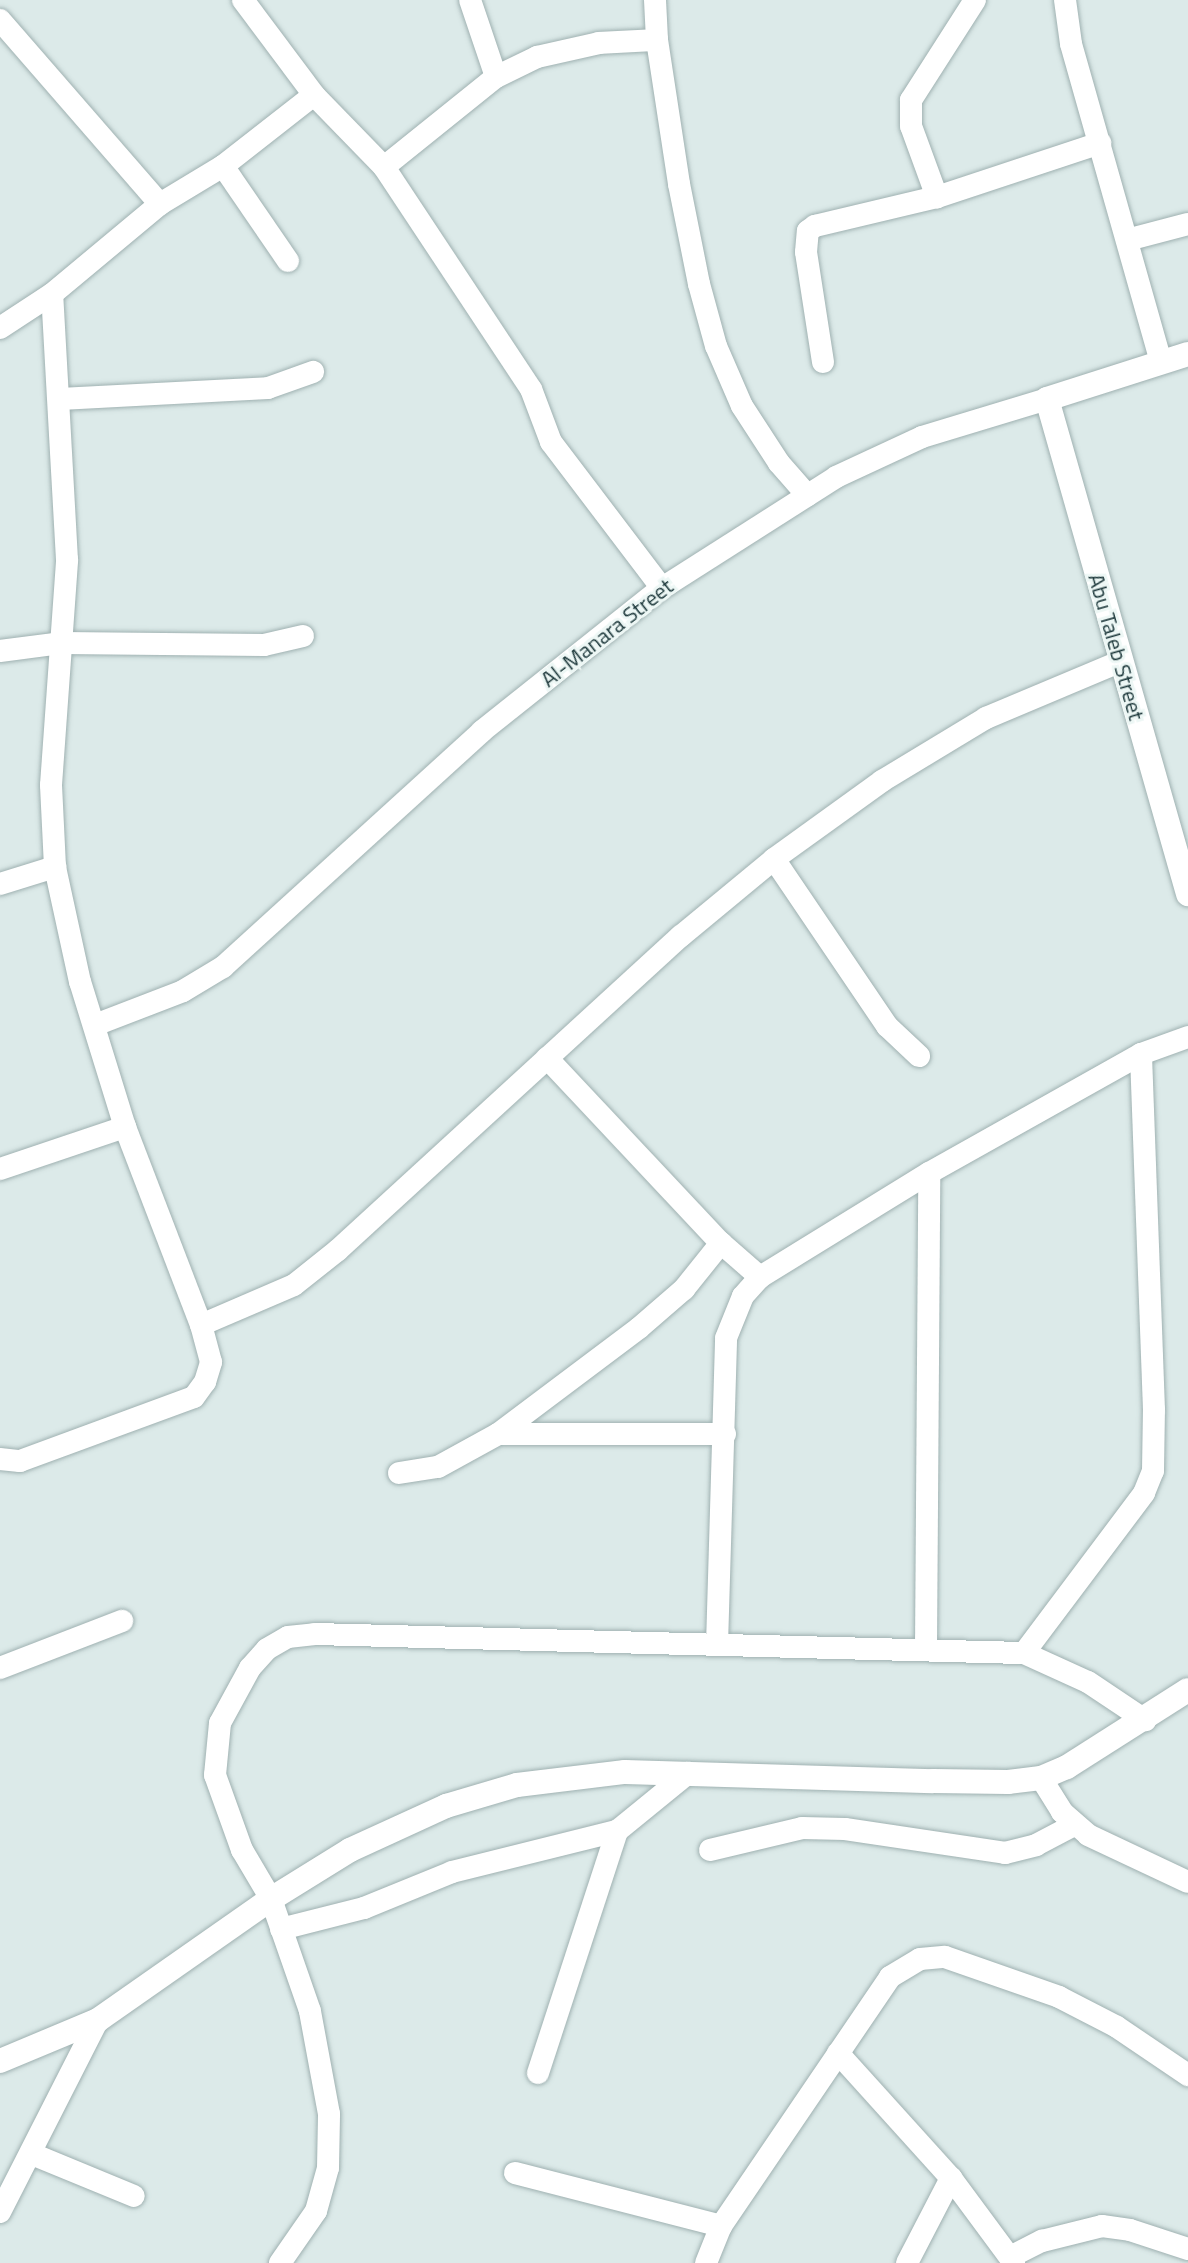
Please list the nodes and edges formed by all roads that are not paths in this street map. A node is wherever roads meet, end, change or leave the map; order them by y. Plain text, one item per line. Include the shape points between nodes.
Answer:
1 (243, 0) edge
2 (470, 0) edge
3 (655, 0) edge
4 (975, 0) edge
5 (1065, 0) edge
6 (0, 20) edge
7 (657, 40) junction
8 (496, 77) junction
9 (314, 95) junction
10 (1100, 143) junction
11 (223, 166) junction
12 (384, 167) junction
13 (937, 197) junction
14 (160, 204) junction
15 (1188, 224) edge
16 (1127, 240) junction
17 (288, 261) dead end
18 (52, 294) junction
19 (0, 328) edge
20 (1188, 354) edge
21 (1161, 361) junction
22 (823, 362) dead end
23 (313, 372) dead end
24 (60, 399) junction
25 (1047, 399) junction
26 (807, 495) junction
27 (662, 588) junction
28 (303, 636) dead end
29 (62, 643) junction
30 (0, 651) edge
31 (1119, 662) junction
32 (774, 859) junction
33 (1183, 862) edge
34 (55, 867) junction
35 (0, 884) edge
36 (1188, 894) edge
37 (95, 1025) junction
38 (1188, 1037) edge
39 (1141, 1054) junction
40 (919, 1056) dead end
41 (547, 1058) junction
42 (125, 1127) junction
43 (0, 1169) edge
44 (929, 1173) junction
45 (721, 1243) junction
46 (760, 1277) junction
47 (201, 1325) junction
48 (498, 1434) junction
49 (725, 1434) junction
50 (0, 1459) edge
51 (399, 1473) dead end
52 (122, 1621) dead end
53 (717, 1645) junction
54 (926, 1648) junction
55 (1024, 1653) junction
56 (0, 1668) edge
57 (1188, 1690) edge
58 (1145, 1720) junction
59 (688, 1773) junction
60 (1041, 1778) junction
61 (1074, 1825) junction
62 (617, 1831) junction
63 (710, 1850) dead end
64 (1188, 1882) edge
65 (271, 1899) junction
66 (281, 1929) junction
67 (98, 2020) junction
68 (838, 2053) junction
69 (0, 2061) edge
70 (538, 2073) dead end
71 (1188, 2075) edge
72 (32, 2154) junction
73 (515, 2173) dead end
74 (951, 2178) junction
75 (134, 2196) dead end
76 (0, 2212) edge
77 (721, 2226) junction
78 (1188, 2249) edge
79 (1012, 2260) edge
80 (280, 2263) edge
81 (706, 2263) edge
82 (907, 2263) edge

1 - 9 street
2 - 8 street
3 - 7 street
4 - 13 street via 911,100 911,126
5 - 10 street via 1071,44
6 - 14 street
7 - 8 street via 567,50 537,57
7 - 26 street via 679,184 716,346 748,417
8 - 12 street
9 - 11 street
9 - 12 street
10 - 13 street
10 - 16 street
11 - 14 street
11 - 17 street
12 - 27 street via 531,389 551,442
13 - 22 street via 808,231 806,252
14 - 18 street
15 - 16 street
16 - 21 street
18 - 19 street
18 - 24 street
20 - 21 street, Al-Manara Street
21 - 25 street, Al-Manara Street
23 - 24 street via 268,388
24 - 29 street via 67,560
25 - 26 street, Al-Manara Street via 922,437
25 - 31 street, Abu Taleb Street
26 - 27 street, Al-Manara Street
27 - 37 street, Al-Manara Street via 482,731 223,967 183,991
28 - 29 street via 264,645
29 - 30 street
29 - 34 street via 51,785
31 - 32 street via 986,718 882,781
31 - 33 street, Abu Taleb Street
32 - 40 street via 887,1026
32 - 41 street
33 - 36 street, Abu Taleb Street
34 - 35 street
34 - 37 street
37 - 42 street
38 - 39 street
39 - 44 street
39 - 55 street via 1153,1471 1144,1493
41 - 45 street
41 - 47 street via 294,1285
42 - 43 street
42 - 47 street
44 - 46 street
44 - 54 street
45 - 46 street
45 - 48 street via 684,1289
46 - 49 street via 743,1296 726,1338
47 - 50 street via 211,1362 194,1397 20,1461
48 - 49 street
48 - 51 street via 438,1467
49 - 53 street
52 - 56 street
53 - 54 street
53 - 65 street via 288,1637 250,1668 220,1723 215,1775 232,1829
54 - 55 street
55 - 58 street via 1088,1682
57 - 58 street
58 - 60 street
59 - 60 street via 933,1781
59 - 62 street
59 - 65 street via 517,1785 446,1806 350,1850
60 - 61 street
61 - 63 street via 1036,1845 1005,1853 845,1829 802,1828
61 - 64 street via 1129,1857
62 - 66 street via 452,1872 364,1908
62 - 70 street
65 - 66 street
65 - 67 street
66 - 80 street via 310,2011 329,2114 328,2168 316,2211
67 - 69 street
67 - 72 street
68 - 71 street via 890,1977 932,1956 1059,1997 1117,2027
68 - 74 street
68 - 77 street
72 - 75 street
72 - 76 street
73 - 77 street
74 - 79 street
74 - 82 street
77 - 81 street
78 - 79 street via 1102,2226 1042,2241

